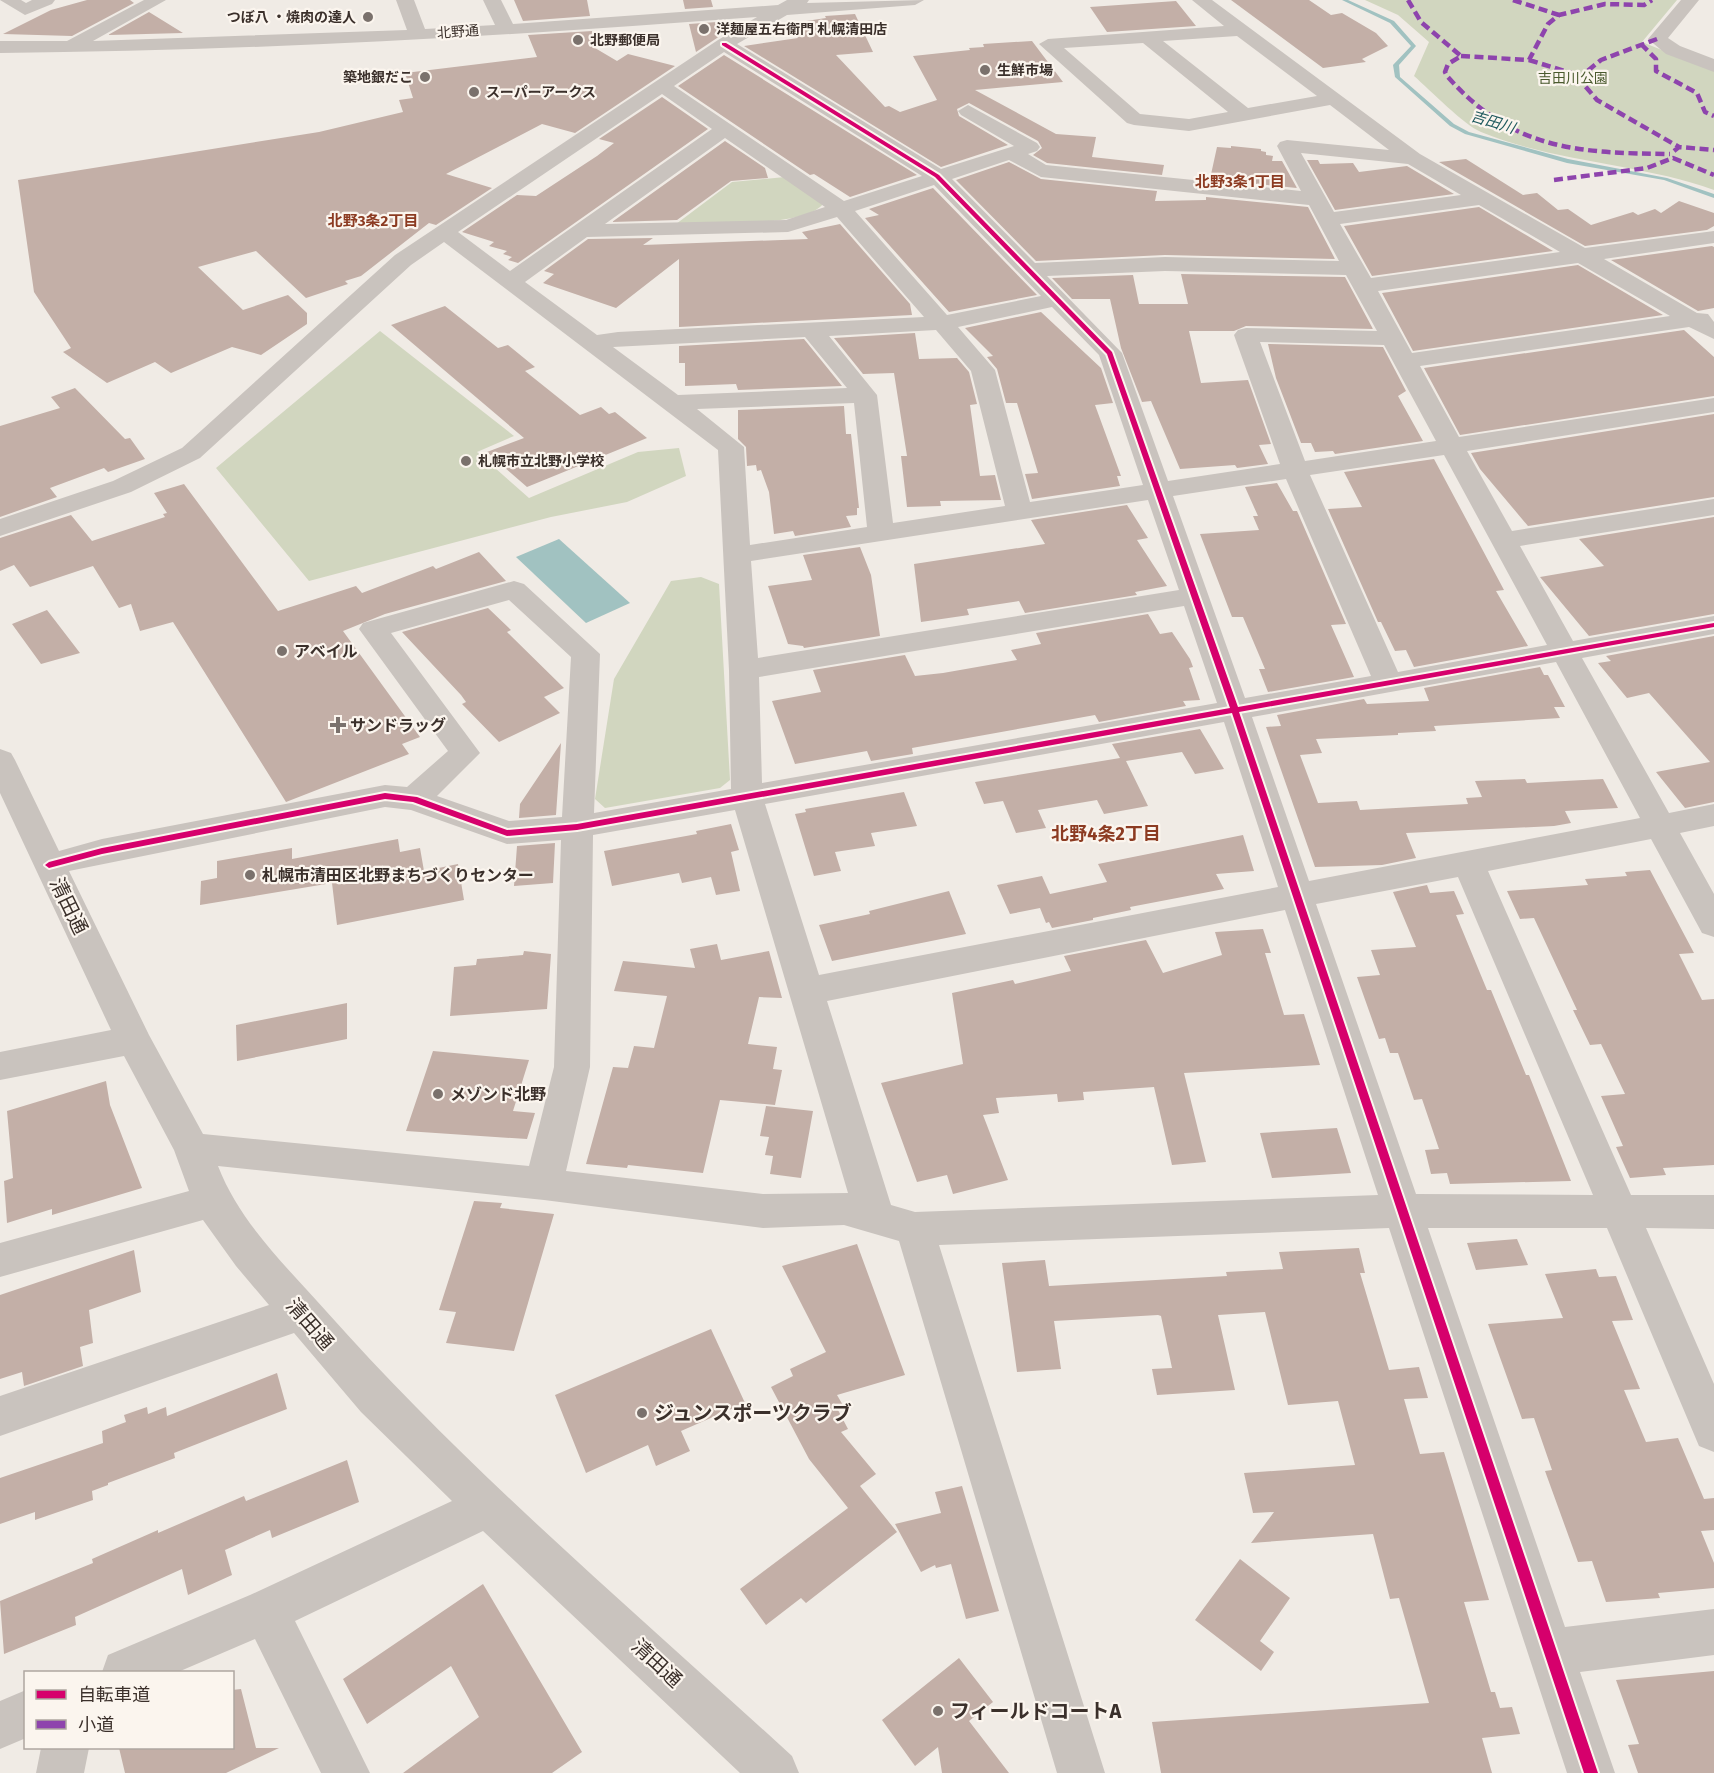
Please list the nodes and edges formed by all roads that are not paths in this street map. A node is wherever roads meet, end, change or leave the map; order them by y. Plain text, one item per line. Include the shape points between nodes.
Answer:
1 (9, 0) edge
2 (46, 0) edge
3 (157, 0) edge
4 (405, 0) edge
5 (492, 0) edge
6 (915, 0) edge
7 (1201, 0) edge
8 (1690, 0) edge
9 (792, 5) edge
10 (506, 29) junction
11 (1240, 30) junction
12 (418, 35) junction
13 (1147, 37) junction
14 (724, 44) junction
15 (0, 47) edge
16 (67, 47) junction
17 (1714, 66) edge
18 (662, 86) junction
19 (1332, 99) junction
20 (968, 111) dead end
21 (1244, 115) junction
22 (727, 128) junction
23 (1011, 153) junction
24 (1413, 158) junction
25 (937, 176) junction
26 (1483, 198) junction
27 (841, 208) junction
28 (1321, 209) junction
29 (582, 231) junction
30 (444, 232) junction
31 (1714, 237) edge
32 (1581, 256) junction
33 (1029, 270) junction
34 (1359, 277) junction
35 (511, 281) junction
36 (1058, 299) junction
37 (1704, 318) edge
38 (942, 323) junction
39 (813, 331) junction
40 (1714, 332) edge
41 (1390, 338) junction
42 (594, 343) junction
43 (1404, 361) junction
44 (865, 395) junction
45 (674, 403) junction
46 (1714, 405) edge
47 (1452, 447) junction
48 (1296, 472) junction
49 (1156, 490) junction
50 (1714, 507) edge
51 (1019, 511) junction
52 (0, 528) edge
53 (881, 532) junction
54 (1503, 541) junction
55 (738, 555) junction
56 (1194, 596) junction
57 (1714, 625) edge
58 (1564, 652) junction
59 (744, 669) junction
60 (1389, 684) junction
61 (1235, 711) junction
62 (0, 760) edge
63 (747, 796) junction
64 (414, 799) junction
65 (1714, 815) edge
66 (1660, 826) junction
67 (577, 827) junction
68 (1468, 862) junction
69 (49, 865) junction
70 (1297, 895) junction
71 (1714, 924) edge
72 (807, 991) junction
73 (133, 1040) junction
74 (0, 1066) edge
75 (192, 1148) junction
76 (544, 1184) junction
77 (212, 1201) junction
78 (1403, 1210) junction
79 (1618, 1211) junction
80 (1714, 1212) edge
81 (875, 1217) junction
82 (915, 1229) junction
83 (0, 1260) edge
84 (299, 1313) junction
85 (0, 1416) edge
86 (1714, 1432) edge
87 (488, 1506) junction
88 (266, 1611) junction
89 (1714, 1632) edge
90 (1551, 1652) junction
91 (127, 1671) edge
92 (24, 1715) edge
93 (0, 1725) edge
94 (64, 1749) edge
95 (60, 1773) edge
96 (346, 1773) edge
97 (775, 1773) edge
98 (1081, 1773) edge
99 (1591, 1773) edge

1 - 2 street via 26,10
3 - 16 street
4 - 12 street
5 - 10 street
6 - 9 street, 北野通
7 - 11 street
8 - 17 street via 1658,39 1673,50
9 - 10 street, 北野通
9 - 14 street
10 - 12 street, 北野通
11 - 13 street
11 - 19 street
12 - 16 street, 北野通
13 - 21 street
13 - 21 street via 1048,44 1134,119 1189,125
14 - 18 street
14 - 25 street
15 - 16 street, 北野通
18 - 22 street
18 - 30 street
19 - 21 street
19 - 24 street
20 - 23 street via 1030,147
22 - 27 street
22 - 29 street
23 - 25 street
23 - 28 street via 1041,171
24 - 26 street
24 - 28 street via 1287,146
25 - 27 street
25 - 33 street
26 - 28 street
26 - 32 street
27 - 29 street via 788,226
27 - 38 street
28 - 34 street
29 - 35 street
30 - 35 street
30 - 52 street via 403,260 191,453 122,485
31 - 32 street
32 - 34 street
32 - 37 street
33 - 34 street via 1166,264
33 - 36 street
34 - 41 street
35 - 42 street
36 - 38 street
36 - 49 street via 1110,353
37 - 40 street
37 - 43 street
38 - 39 street
38 - 51 street via 983,370
39 - 42 street
39 - 44 street
41 - 43 street
41 - 48 street via 1246,335
42 - 45 street
43 - 47 street
44 - 45 street
44 - 53 street
45 - 55 street via 730,447
46 - 47 street
47 - 48 street
47 - 54 street
48 - 49 street
48 - 60 street
49 - 51 street
49 - 56 street
50 - 54 street
51 - 53 street
53 - 55 street
54 - 58 street
55 - 59 street
56 - 59 street
56 - 61 street
57 - 58 street
58 - 60 street
58 - 66 street
59 - 63 street
60 - 61 street
61 - 63 street
61 - 70 street
62 - 69 street, 清田通
63 - 67 street
63 - 72 street
64 - 67 street via 507,834
64 - 67 street via 465,753 373,629 514,590 586,654
64 - 69 street via 385,796 102,851
65 - 66 street
66 - 68 street
66 - 71 street
67 - 76 street via 572,1067
68 - 70 street
68 - 79 street
69 - 73 street, 清田通
70 - 72 street
70 - 78 street
72 - 81 street
73 - 74 street
73 - 75 street, 清田通
75 - 76 street
75 - 77 street, 清田通
76 - 81 street via 763,1211 844,1208
77 - 83 street
77 - 84 street, 清田通
78 - 79 street
78 - 82 street
78 - 90 street
79 - 80 street
79 - 86 street
81 - 82 street
82 - 98 street
84 - 85 street
84 - 87 street, 清田通 via 376,1398
87 - 88 street
87 - 97 street, 清田通
88 - 91 street
88 - 96 street
89 - 90 street
90 - 99 street
92 - 93 street
94 - 95 street

